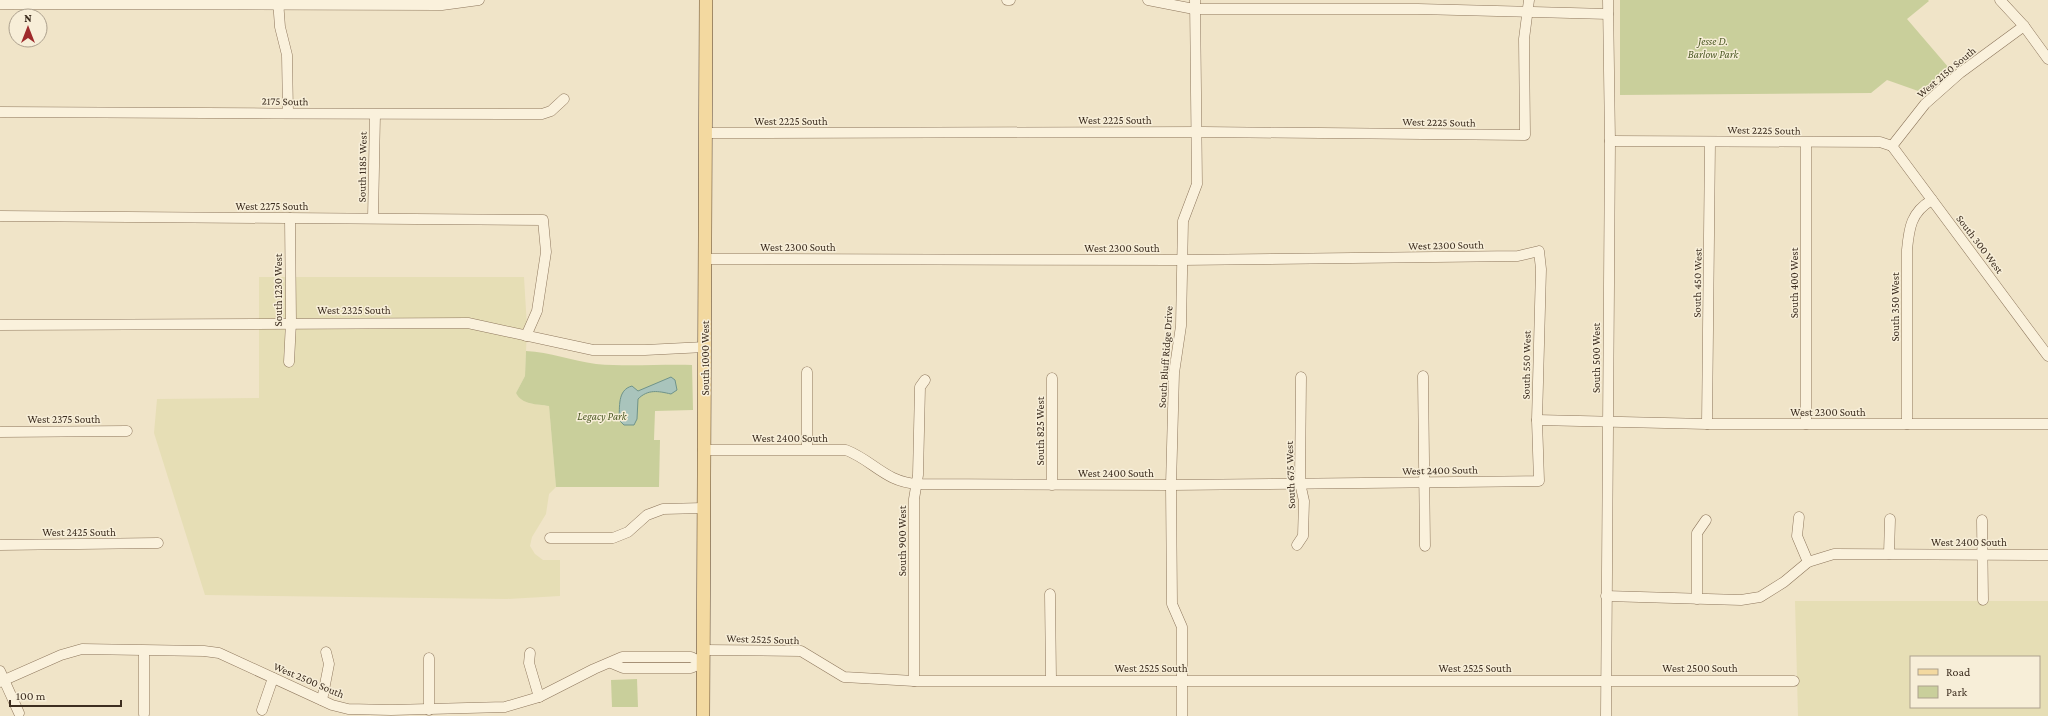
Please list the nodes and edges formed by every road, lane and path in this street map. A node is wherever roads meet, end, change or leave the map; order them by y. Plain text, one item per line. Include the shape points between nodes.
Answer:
1 (479, 0) edge
2 (706, 0) edge
3 (1148, 0) edge
4 (1529, 0) edge
5 (1608, 0) edge
6 (2000, 0) edge
7 (171, 1) edge
8 (62, 2) edge
9 (278, 2) edge
10 (382, 2) edge
11 (0, 4) edge
12 (1194, 4) edge
13 (1307, 4) edge
14 (1419, 4) edge
15 (1529, 11) junction
16 (1608, 14) junction
17 (2024, 26) junction
18 (2048, 59) edge
19 (564, 99) dead end
20 (0, 112) edge
21 (288, 113) junction
22 (375, 115) junction
23 (1196, 132) junction
24 (706, 133) junction
25 (1610, 140) junction
26 (1710, 142) junction
27 (1806, 143) junction
28 (1892, 146) junction
29 (1932, 200) junction
30 (0, 216) edge
31 (290, 218) junction
32 (373, 218) junction
33 (1538, 251) joint
34 (706, 259) junction
35 (1181, 260) junction
36 (291, 322) junction
37 (0, 325) edge
38 (526, 336) junction
39 (705, 347) junction
40 (2048, 356) edge
41 (289, 362) dead end
42 (807, 372) dead end
43 (1423, 376) dead end
44 (1301, 377) dead end
45 (1052, 378) dead end
46 (925, 380) dead end
47 (1537, 420) junction
48 (1607, 421) junction
49 (1707, 424) junction
50 (1806, 424) junction
51 (1907, 424) junction
52 (2048, 424) edge
53 (127, 431) dead end
54 (0, 432) edge
55 (807, 449) junction
56 (703, 450) junction
57 (1539, 481) joint
58 (1424, 482) junction
59 (1300, 483) junction
60 (918, 484) junction
61 (1052, 485) junction
62 (1171, 485) junction
63 (703, 508) junction
64 (1799, 517) dead end
65 (1890, 518) dead end
66 (1706, 520) dead end
67 (1982, 520) dead end
68 (550, 538) dead end
69 (158, 543) dead end
70 (0, 545) edge
71 (1297, 545) dead end
72 (1425, 546) dead end
73 (1889, 554) junction
74 (1983, 554) junction
75 (2048, 555) edge
76 (1808, 562) junction
77 (1050, 594) dead end
78 (1606, 596) junction
79 (1697, 599) junction
80 (1983, 600) dead end
81 (144, 651) junction
82 (326, 652) dead end
83 (530, 653) dead end
84 (703, 656) junction
85 (430, 658) dead end
86 (0, 671) edge
87 (273, 678) junction
88 (1051, 680) junction
89 (1182, 680) junction
90 (1606, 680) junction
91 (914, 681) junction
92 (1794, 681) dead end
93 (2, 682) edge
94 (539, 697) junction
95 (322, 700) junction
96 (262, 710) dead end
97 (429, 710) junction
98 (19, 713) dead end
99 (144, 714) dead end
100 (703, 716) edge
101 (1182, 716) edge
102 (1606, 716) edge

1 - 10 street via 442,4
2 - 24 main road, South 1000 West
3 - 12 street
4 - 15 street
5 - 16 street, South 500 West
6 - 17 street
7 - 8 street
7 - 9 street
8 - 11 street
9 - 10 street
9 - 21 street via 280,26 287,55
12 - 13 street
12 - 23 street, South Bluff Ridge Drive
13 - 14 street
14 - 15 street
15 - 16 street
15 - 23 street, West 2225 South via 1524,39 1525,135
16 - 25 street, South 500 West
17 - 18 street
17 - 28 street, West 2150 South via 1960,73 1925,104
19 - 22 street, 2175 South via 552,111 542,114
20 - 21 street, 2175 South
21 - 22 street, 2175 South
22 - 32 street, South 1185 West
23 - 24 street, West 2225 South
23 - 35 street, South Bluff Ridge Drive via 1197,184 1183,221
24 - 34 main road, South 1000 West
25 - 26 street, West 2225 South
25 - 48 street, South 500 West
26 - 27 street, West 2225 South
26 - 49 street, South 450 West
27 - 28 street, West 2225 South via 1880,142
27 - 50 street, South 400 West
28 - 29 street, South 300 West
29 - 40 street, South 300 West
29 - 51 street, South 350 West via 1924,205 1910,224 1907,250
30 - 31 street, West 2275 South
31 - 32 street, West 2275 South
31 - 36 street, South 1230 West
32 - 38 street, West 2275 South via 543,220 545,259 537,311
33 - 35 street, West 2300 South via 1518,256
33 - 47 street, South 550 West via 1541,269
34 - 35 street, West 2300 South
34 - 39 main road, South 1000 West
35 - 62 street, South Bluff Ridge Drive via 1181,326 1174,373
36 - 37 street, West 2325 South
36 - 38 street, West 2325 South via 468,323
36 - 41 street, South 1230 West
38 - 39 street, West 2325 South via 593,350
39 - 56 main road, South 1000 West
42 - 55 street
43 - 58 street
44 - 59 street, South 675 West
45 - 61 street, South 825 West
46 - 60 street, South 900 West via 920,386
47 - 48 street, West 2300 South
47 - 57 street, South 550 West
48 - 49 street, West 2300 South
48 - 78 street, South 500 West
49 - 50 street, West 2300 South
50 - 51 street, West 2300 South
51 - 52 street, West 2300 South
53 - 54 street, West 2375 South
55 - 56 street, West 2400 South
55 - 60 street, West 2400 South via 846,450 861,456 896,481
56 - 63 main road, South 1000 West
57 - 58 street, West 2400 South
58 - 59 street, West 2400 South
58 - 72 street
59 - 62 street, West 2400 South
59 - 71 street, South 675 West via 1304,501 1303,536
60 - 61 street, West 2400 South
60 - 91 street, South 900 West via 914,498
61 - 62 street, West 2400 South
62 - 89 street, South Bluff Ridge Drive via 1172,604 1182,627
63 - 68 street via 663,509 647,515 628,532 613,538
63 - 84 main road, South 1000 West
64 - 76 street via 1797,536
65 - 73 street
66 - 79 street via 1697,533
67 - 74 street
69 - 70 street, West 2425 South
73 - 74 street, West 2400 South
73 - 76 street, West 2400 South via 1834,554
74 - 75 street, West 2400 South
74 - 80 street
76 - 79 street, West 2400 South via 1784,582 1760,597 1741,600
77 - 88 street
78 - 79 street, West 2400 South
78 - 90 street, South 500 West
81 - 87 street, West 2500 South via 195,650 219,653
81 - 93 street, West 2500 South via 82,649 61,655
81 - 99 street
82 - 95 street via 329,664
83 - 94 street via 529,663
84 - 91 street, West 2525 South via 801,651 844,676
84 - 94 street, West 2500 South via 622,657
84 - 100 main road, South 1000 West
85 - 97 street
86 - 93 street
87 - 95 street, West 2500 South
87 - 96 street
88 - 89 street, West 2525 South
88 - 91 street, West 2525 South
89 - 90 street, West 2525 South
89 - 101 street, South Bluff Ridge Drive
90 - 92 street, West 2500 South
90 - 102 street, South 500 West
93 - 98 street
94 - 97 street, West 2500 South via 505,707
95 - 97 street, West 2500 South via 348,709

